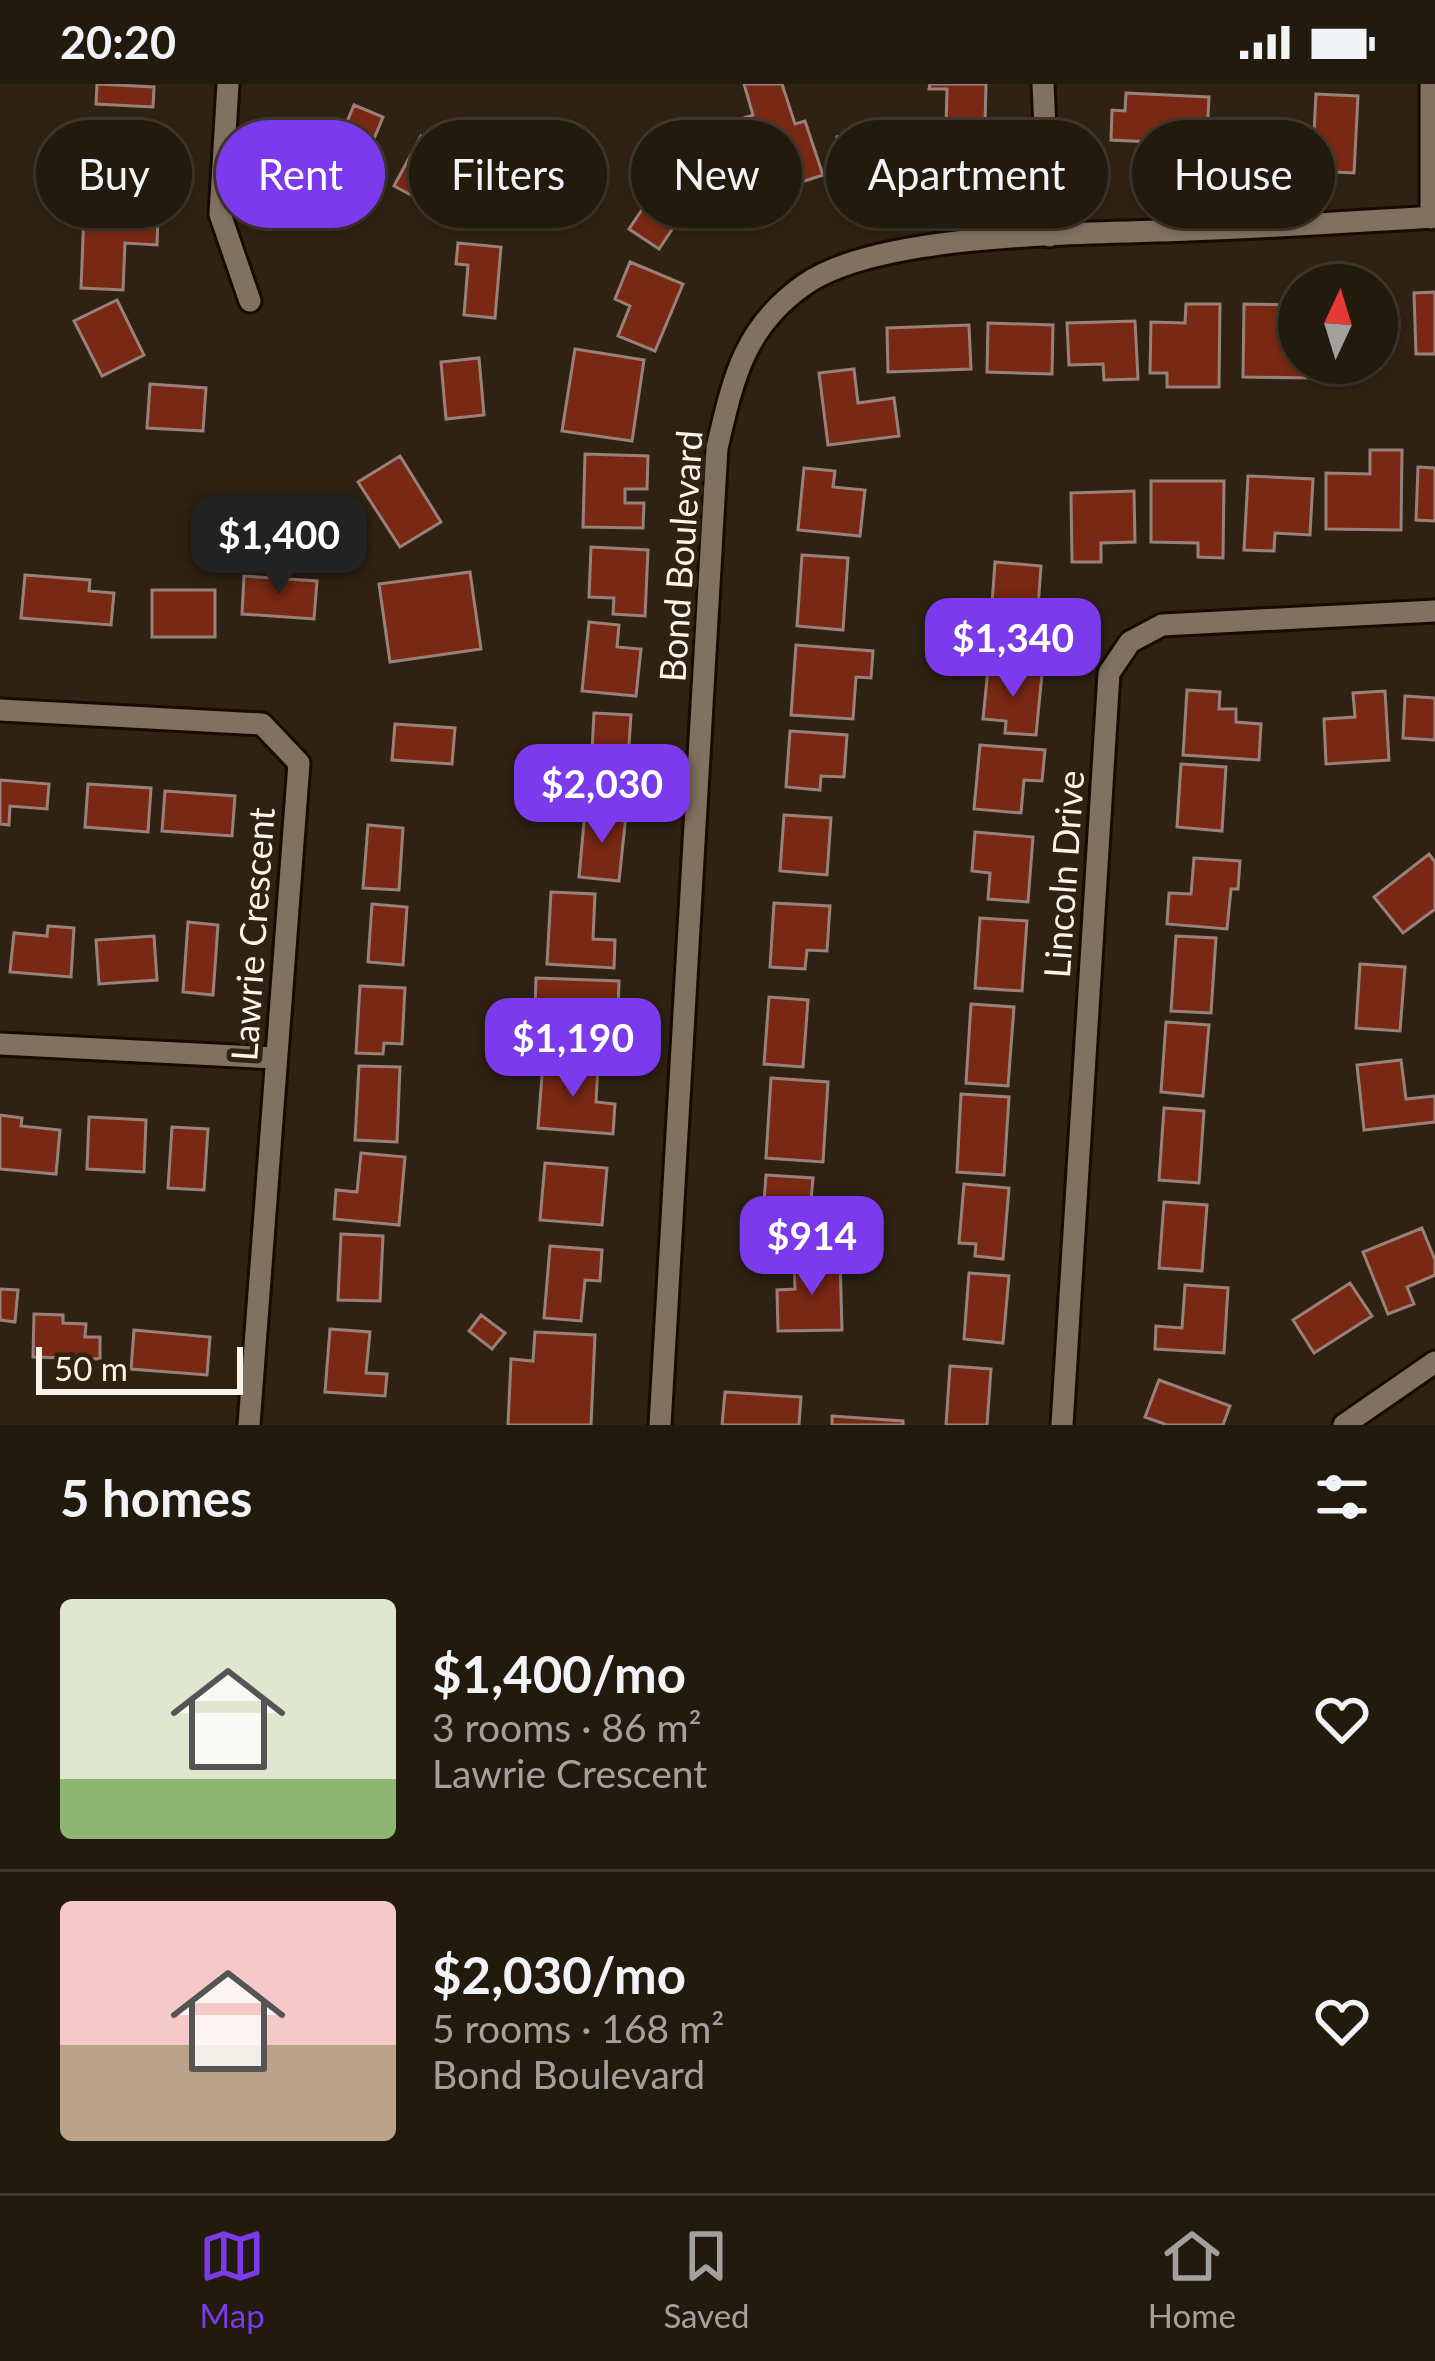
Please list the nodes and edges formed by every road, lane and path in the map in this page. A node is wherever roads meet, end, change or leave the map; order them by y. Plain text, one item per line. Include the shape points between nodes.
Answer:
1 (228, 84) edge
2 (1043, 84) edge
3 (1431, 84) edge
4 (1433, 218) edge
5 (1050, 236) junction
6 (250, 301) dead end
7 (1435, 611) edge
8 (0, 710) edge
9 (0, 1044) edge
10 (275, 1058) junction
11 (1435, 1362) edge
12 (249, 1425) edge
13 (660, 1425) edge
14 (1062, 1425) edge
15 (1344, 1425) edge

1 - 6 street via 220,214
2 - 5 street
3 - 4 street
4 - 5 street, Bond Boulevard
5 - 13 street, Bond Boulevard via 883,251 806,283 761,322 735,371 717,448
7 - 14 street, Lincoln Drive via 1162,625 1130,642 1109,673
8 - 10 street, Lawrie Crescent via 262,724 298,763
9 - 10 street
10 - 12 street, Lawrie Crescent
11 - 15 street

